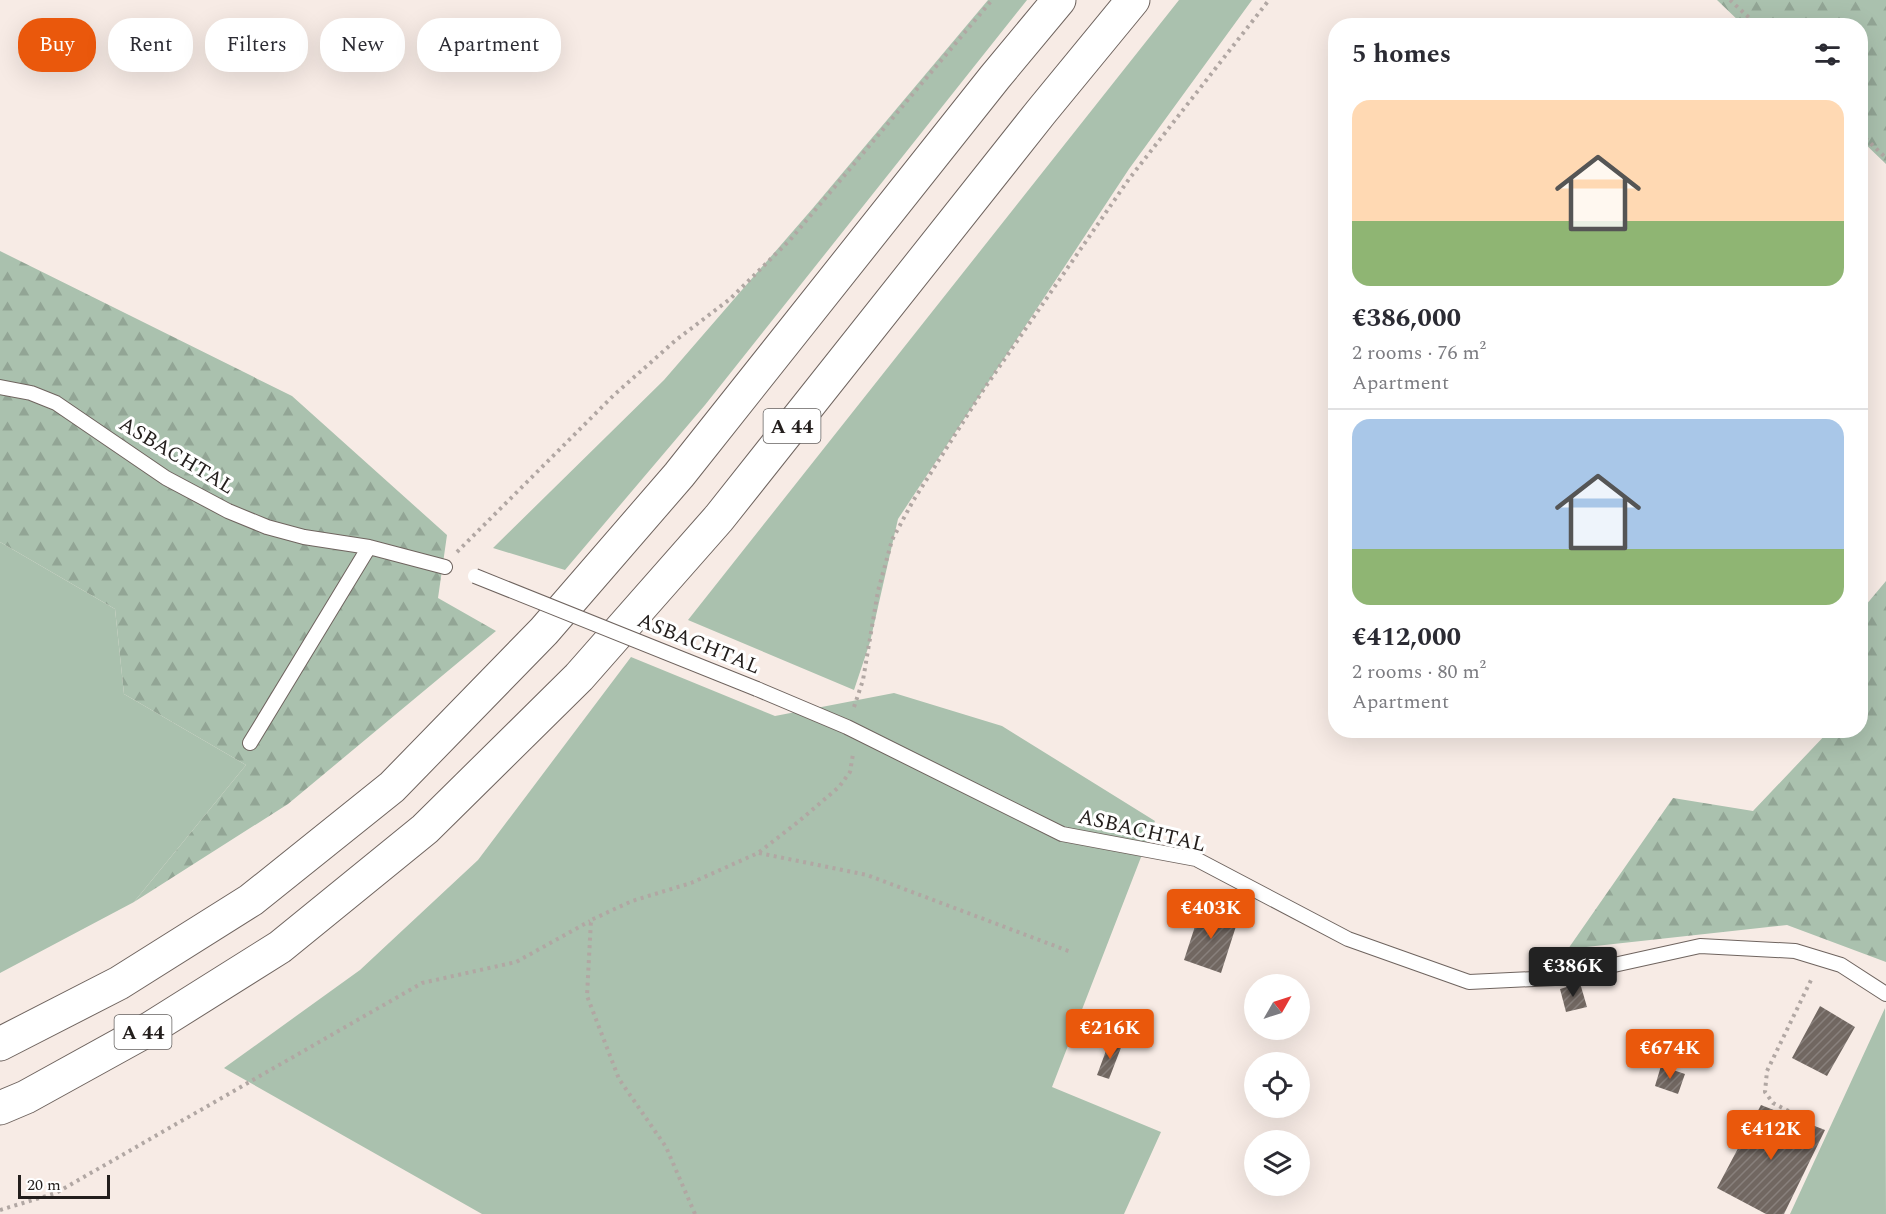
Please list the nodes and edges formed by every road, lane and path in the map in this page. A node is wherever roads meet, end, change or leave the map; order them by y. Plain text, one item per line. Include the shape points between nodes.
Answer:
1 (992, 0) edge
2 (1059, 0) edge
3 (1133, 0) edge
4 (1269, 0) edge
5 (1730, 0) edge
6 (1749, 18) edge
7 (1868, 141) edge
8 (1886, 158) edge
9 (0, 387) edge
10 (369, 547) junction
11 (445, 567) joint
12 (475, 576) dead end
13 (847, 727) junction
14 (250, 742) dead end
15 (758, 853) junction
16 (591, 920) junction
17 (1071, 952) dead end
18 (1821, 959) junction
19 (1886, 994) edge
20 (0, 1044) edge
21 (0, 1108) edge
22 (1802, 1118) dead end
23 (0, 1210) edge
24 (695, 1214) edge

1 - 11 path via 790,240 730,299 614,395 464,543
2 - 20 highway, A 44 via 679,475 544,631 392,787 251,900 119,983
3 - 21 highway, A 44 via 719,518 579,677 425,829 280,947 151,1028
4 - 13 path via 1129,179 912,501 892,540 878,591 863,680
5 - 6 path
7 - 8 path
9 - 10 lane, ASBACHTAL via 56,403 166,478 228,511 304,537
10 - 11 lane, ASBACHTAL
10 - 14 lane
12 - 13 lane, ASBACHTAL, bridge
13 - 15 path via 854,757 850,772 839,787
13 - 18 lane, ASBACHTAL via 1062,834 1196,859 1348,939 1469,982 1555,978 1700,946 1795,951
15 - 16 path
15 - 17 path via 867,875
16 - 23 path via 516,962 422,983 56,1193
16 - 24 path via 587,996 619,1079 666,1147
18 - 19 lane, ASBACHTAL via 1841,965
18 - 22 path via 1767,1071 1765,1092 1773,1103

